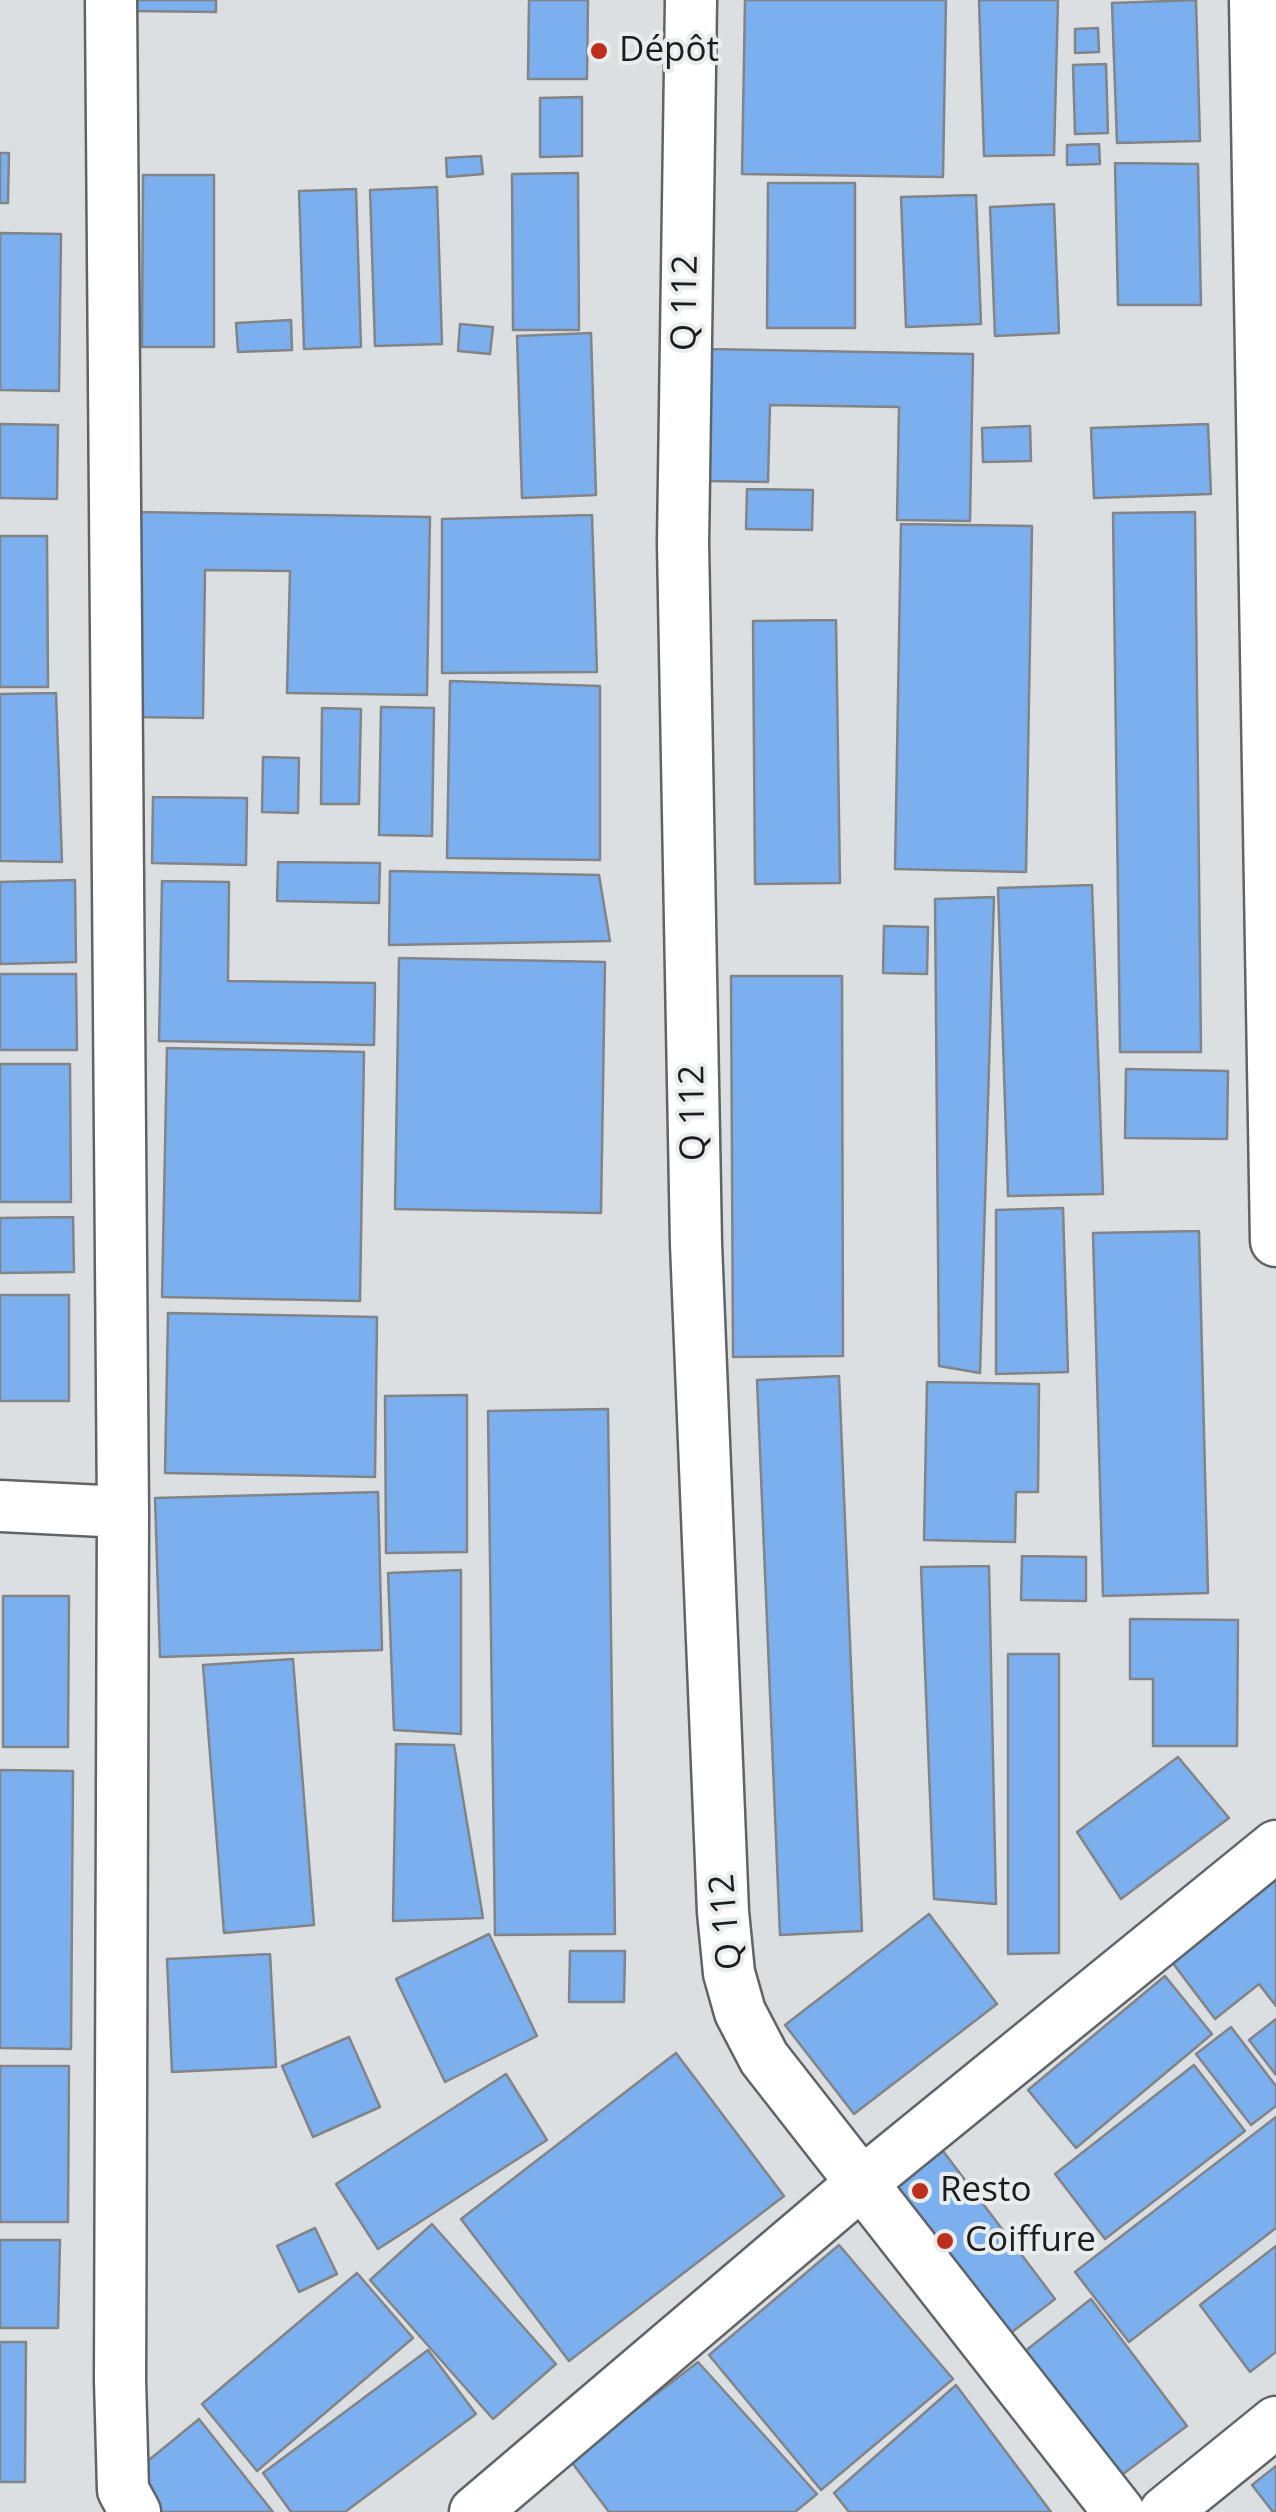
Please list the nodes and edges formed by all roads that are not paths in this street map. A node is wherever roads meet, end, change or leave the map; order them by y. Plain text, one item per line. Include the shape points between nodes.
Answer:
1 (111, 0) edge
2 (691, 0) edge
3 (1255, 0) edge
4 (1276, 1240) edge
5 (0, 1506) edge
6 (123, 1512) junction
7 (1276, 1846) edge
8 (863, 2182) junction
9 (1276, 2422) edge
10 (135, 2512) edge
11 (475, 2512) edge
12 (1119, 2512) edge
13 (1165, 2512) edge

1 - 6 street
2 - 8 street, Q 112 via 684,582 696,1244 723,1912 740,2012 764,2058
3 - 4 street
5 - 6 street
6 - 10 street via 120,2380 123,2490
7 - 8 street
8 - 11 street
8 - 12 street, Q 112
9 - 13 street

